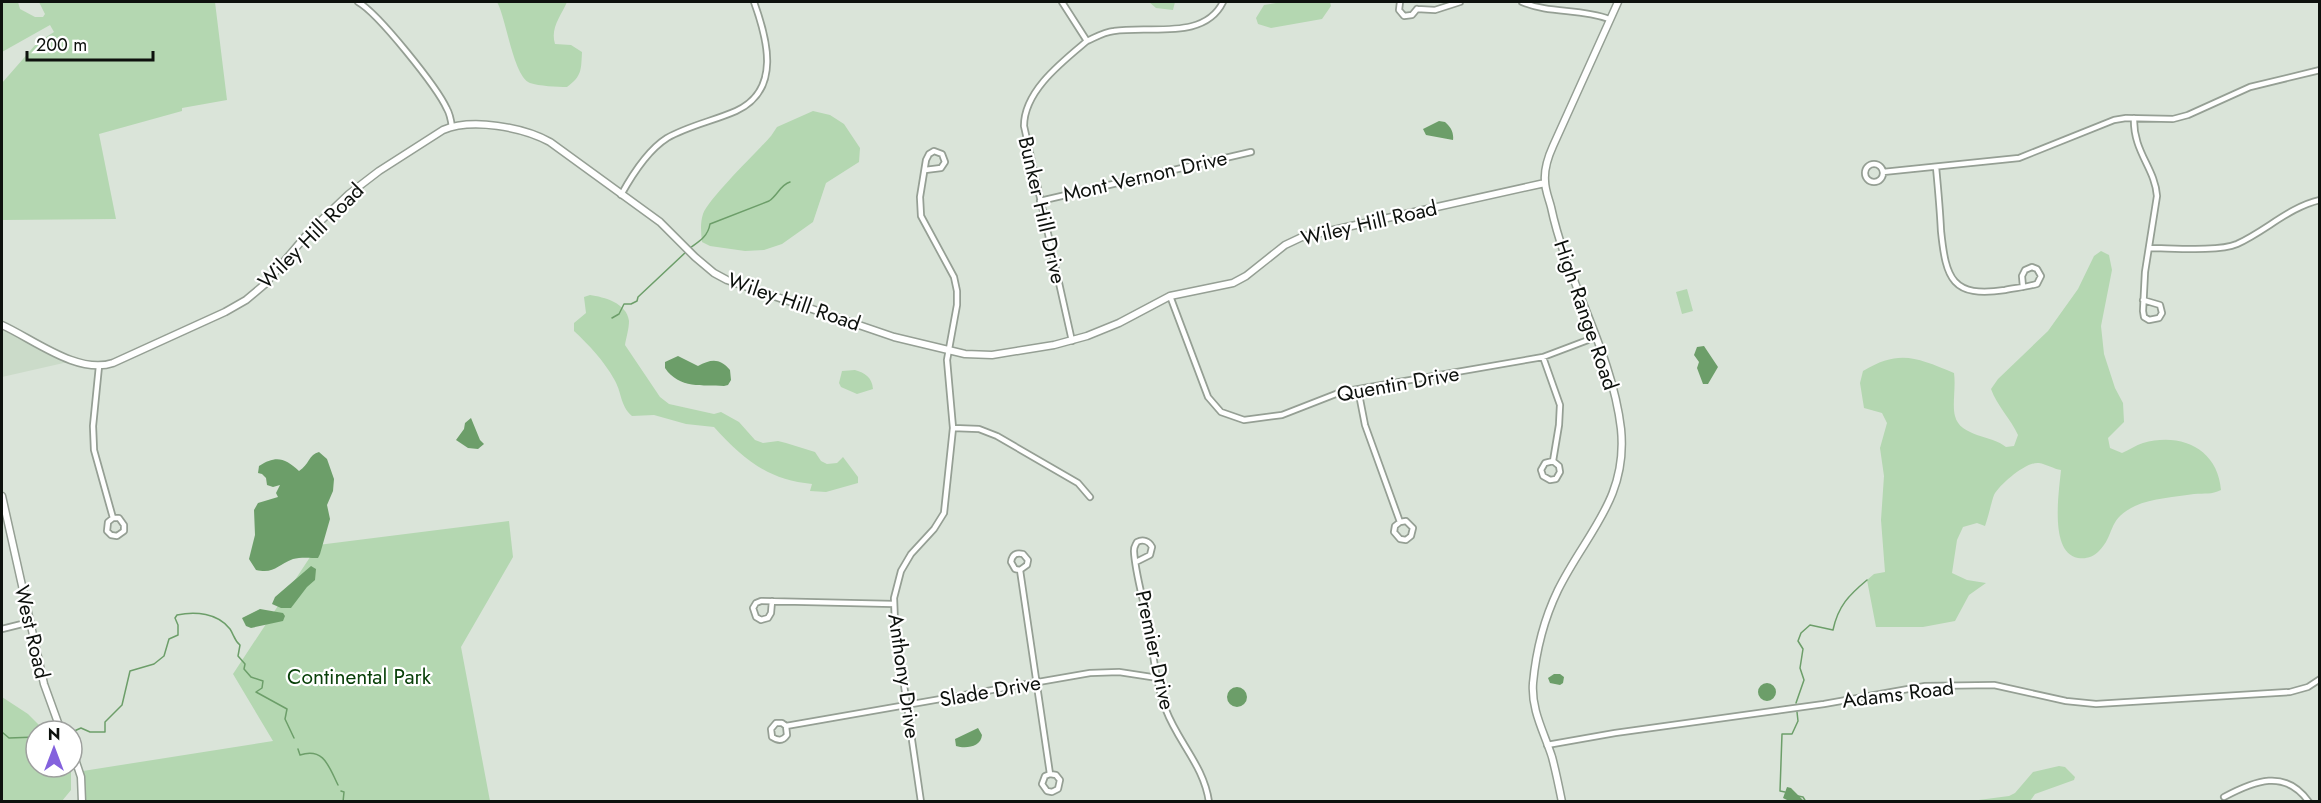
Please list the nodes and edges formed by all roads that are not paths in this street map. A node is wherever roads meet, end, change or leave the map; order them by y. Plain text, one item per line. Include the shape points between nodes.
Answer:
1 (358, 2) edge
2 (754, 2) edge
3 (1062, 2) edge
4 (1223, 2) edge
5 (1400, 2) edge
6 (1460, 2) edge
7 (1522, 2) edge
8 (1618, 2) edge
9 (1609, 19) junction
10 (1088, 41) junction
11 (2319, 70) edge
12 (2134, 118) junction
13 (452, 127) junction
14 (1251, 152) dead end
15 (1936, 167) junction
16 (925, 170) junction
17 (1883, 172) junction
18 (1545, 183) junction
19 (621, 195) junction
20 (2319, 200) edge
21 (1040, 201) junction
22 (2149, 248) junction
23 (2024, 287) junction
24 (1170, 296) junction
25 (2143, 300) junction
26 (2, 325) edge
27 (1596, 337) junction
28 (1072, 341) junction
29 (948, 350) junction
30 (1544, 357) junction
31 (99, 366) junction
32 (1358, 389) junction
33 (953, 428) junction
34 (1553, 462) junction
35 (2, 495) edge
36 (1090, 497) dead end
37 (113, 518) junction
38 (1400, 522) junction
39 (1136, 561) junction
40 (1020, 570) dead end
41 (772, 601) junction
42 (894, 604) junction
43 (30, 622) junction
44 (2, 629) edge
45 (1158, 678) junction
46 (2319, 679) edge
47 (1037, 683) junction
48 (908, 705) junction
49 (56, 719) edge
50 (786, 726) dead end
51 (1546, 745) junction
52 (1050, 774) dead end
53 (81, 779) edge
54 (2224, 797) dead end
55 (82, 801) edge
56 (921, 801) edge
57 (1209, 801) edge
58 (1562, 801) edge
59 (2309, 801) edge

1 - 13 street via 375,14 432,87 446,106
2 - 19 street via 768,55 758,92 740,109 662,142
3 - 10 street
4 - 10 street via 1215,14 1199,25 1116,30
5 - 6 street via 1399,10 1404,16 1412,15 1416,6 1435,10
7 - 9 street via 1536,8 1587,12
8 - 9 street, High Range Road
9 - 18 street, High Range Road via 1549,155
10 - 21 street, Bunker Hill Drive via 1036,89 1027,106 1024,130
11 - 12 street via 2250,87 2188,116
12 - 15 street via 2106,122 2019,158
12 - 22 street via 2137,144 2156,191
13 - 19 street, Wiley Hill Road via 484,125 533,134 569,155
13 - 31 street, Wiley Hill Road via 349,194 246,300 131,355
14 - 21 street, Mont Vernon Drive
15 - 17 street
15 - 23 street via 1944,255 1950,276 1976,292
16 - 16 street via 929,154 942,154 945,162 941,168
16 - 29 street, Anthony Drive via 921,216 954,277 957,291
17 - 17 street via 1873,164 1864,174 1868,181 1876,182
18 - 24 street, Wiley Hill Road via 1303,237 1285,245 1238,281
18 - 27 street, High Range Road via 1557,233
19 - 29 street, Wiley Hill Road via 660,222 710,270 727,280 885,334
20 - 22 street via 2236,244
21 - 28 street, Bunker Hill Drive
22 - 25 street
23 - 23 street via 2025,270 2037,269 2039,281
24 - 28 street, Wiley Hill Road via 1106,329
24 - 32 street, Quentin Drive via 1208,397 1225,415 1244,420 1277,416
25 - 25 street via 2144,316 2151,321 2159,318 2160,305
26 - 31 street via 70,360
27 - 30 street, Quentin Drive
27 - 51 street, High Range Road via 1614,392 1621,430 1620,459 1606,510 1567,572 1544,626 1533,693
28 - 29 street, Wiley Hill Road via 992,355
29 - 33 street, Anthony Drive
30 - 32 street, Quentin Drive
30 - 34 street via 1560,405
31 - 37 street via 93,442
32 - 38 street via 1365,425
33 - 36 street via 979,429 997,436 1078,483
33 - 42 street, Anthony Drive via 944,513 905,562
34 - 34 street via 1560,472 1556,479 1548,480 1542,468
35 - 43 street, West Road
37 - 37 street via 106,528 117,536 124,531 124,525 122,520
38 - 38 street via 1394,532 1406,540 1413,534 1413,528 1407,521
39 - 39 street, Premier Drive via 1135,545 1149,542 1150,555
39 - 45 street, Premier Drive
40 - 47 street
41 - 41 street via 756,603 756,617 768,618
41 - 42 street
42 - 48 street, Anthony Drive
43 - 44 street
43 - 49 street, West Road
45 - 47 street, Slade Drive via 1100,672
45 - 57 street, Premier Drive via 1167,713 1198,766
46 - 51 street, Adams Road via 2290,692 2096,704 1994,685 1925,686
47 - 48 street, Slade Drive
47 - 52 street
48 - 50 street, Slade Drive
48 - 56 street, Anthony Drive
51 - 58 street, High Range Road
53 - 55 street
54 - 59 street via 2265,780 2290,785

